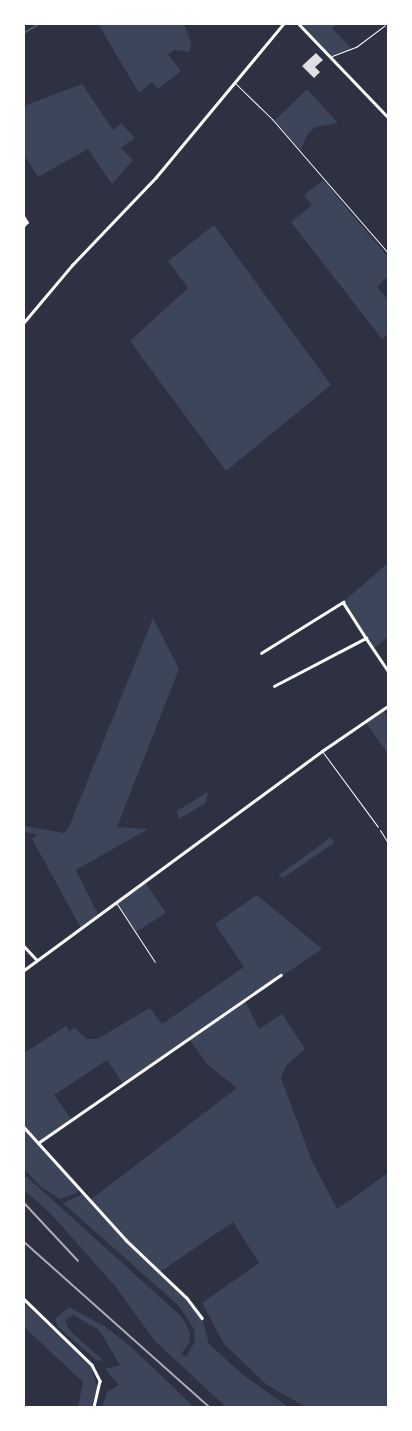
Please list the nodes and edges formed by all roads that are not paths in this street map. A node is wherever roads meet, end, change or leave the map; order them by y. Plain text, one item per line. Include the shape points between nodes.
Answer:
1 (283, 24) edge
2 (299, 24) edge
3 (385, 25) dead end
4 (332, 57) junction
5 (235, 82) junction
6 (388, 117) edge
7 (24, 217) edge
8 (24, 226) edge
9 (388, 253) edge
10 (24, 322) edge
11 (366, 638) junction
12 (261, 653) dead end
13 (388, 671) edge
14 (274, 686) dead end
15 (388, 706) edge
16 (322, 750) junction
17 (378, 827) road end
18 (117, 903) junction
19 (24, 946) edge
20 (37, 960) junction
21 (155, 962) dead end
22 (24, 970) edge
23 (281, 975) dead end
24 (24, 1127) edge
25 (38, 1143) junction
26 (24, 1298) edge
27 (202, 1318) dead end
28 (94, 1407) edge

1 - 5 street
2 - 4 street
3 - 4 lane via 356,47
4 - 6 street
5 - 9 lane via 274,121
5 - 10 street via 156,178 72,265
7 - 8 street via 27,222
11 - 12 street via 343,602
11 - 13 street
11 - 14 street
15 - 16 street
16 - 17 lane
16 - 18 street
18 - 20 street
18 - 21 lane
19 - 20 street
20 - 22 street
23 - 25 street
24 - 25 street
25 - 27 street via 126,1240 187,1298
26 - 28 street via 92,1365 100,1381

